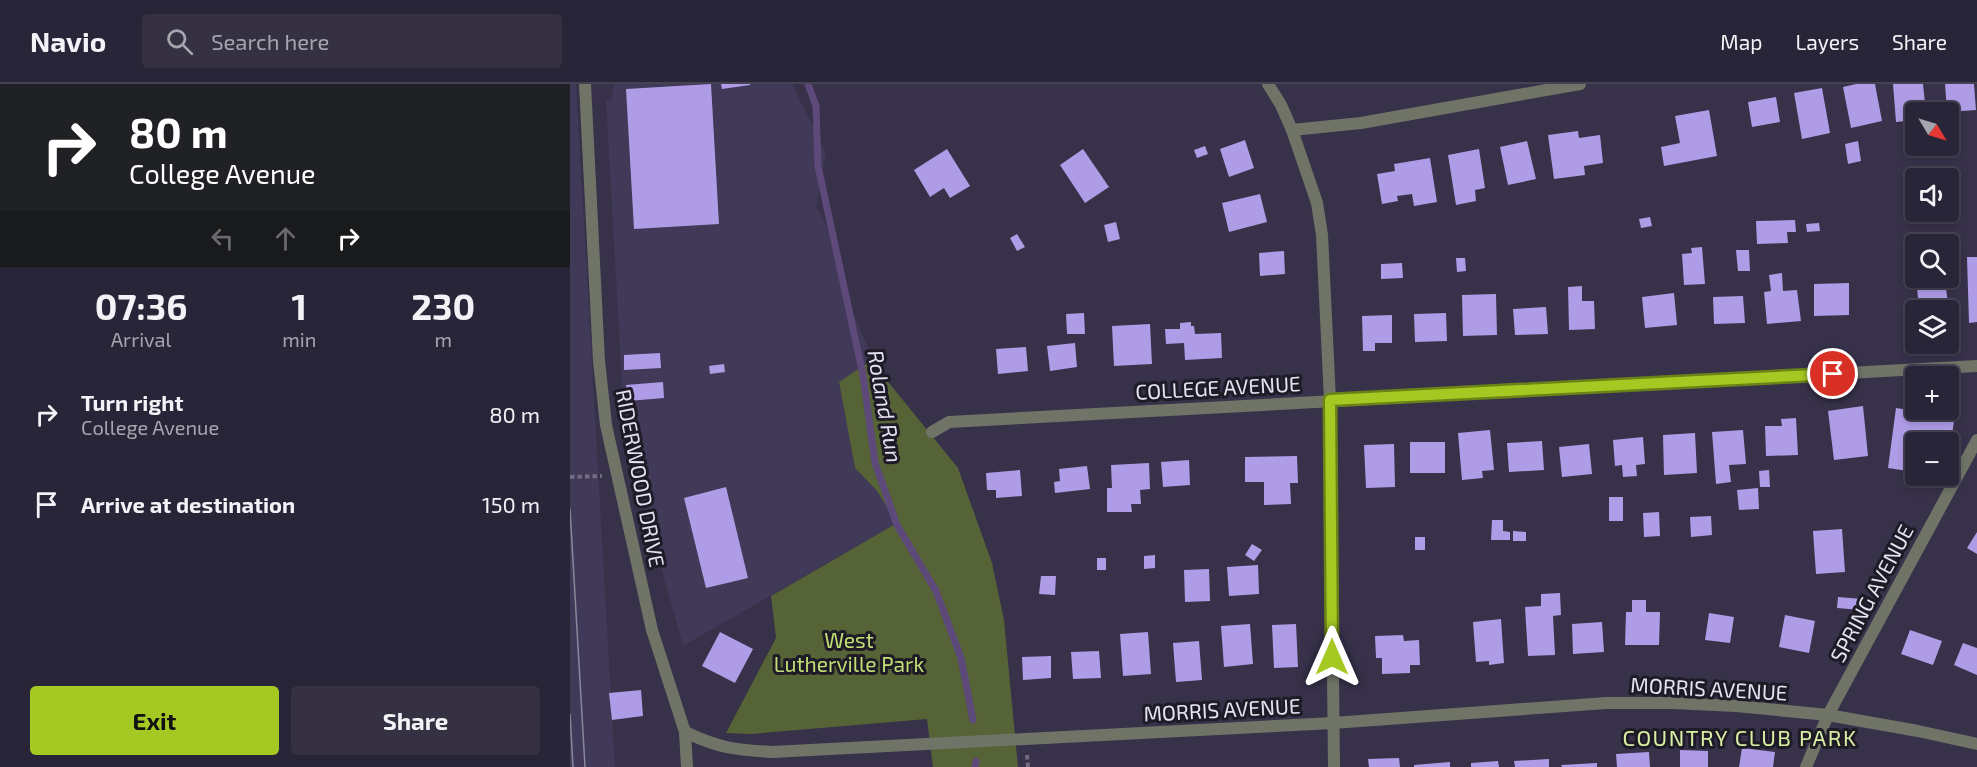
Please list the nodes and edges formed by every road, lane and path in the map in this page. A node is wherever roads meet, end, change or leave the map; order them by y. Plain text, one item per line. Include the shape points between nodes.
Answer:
1 (585, 84) edge
2 (1268, 84) edge
3 (1580, 84) edge
4 (1292, 130) junction
5 (1977, 366) edge
6 (1330, 400) junction
7 (932, 432) dead end
8 (1977, 440) edge
9 (618, 475) junction
10 (570, 477) edge
11 (1828, 716) junction
12 (1333, 723) junction
13 (685, 732) junction
14 (1977, 744) edge
15 (687, 767) edge
16 (1334, 767) edge
17 (1806, 767) edge

1 - 9 street, RIDERWOOD DRIVE via 599,362 606,425
2 - 4 street
3 - 4 street via 1361,123
4 - 6 street via 1317,203 1322,235
5 - 6 street, COLLEGE AVENUE
6 - 7 street, COLLEGE AVENUE via 949,422
6 - 12 street
8 - 11 street, SPRING AVENUE
9 - 10 path
9 - 13 street, RIDERWOOD DRIVE via 652,630
11 - 12 street, MORRIS AVENUE via 1672,703
11 - 14 street, MORRIS AVENUE
11 - 17 street, SPRING AVENUE
12 - 13 street, MORRIS AVENUE via 772,752 736,750
12 - 16 street
13 - 15 street, RIDERWOOD DRIVE

